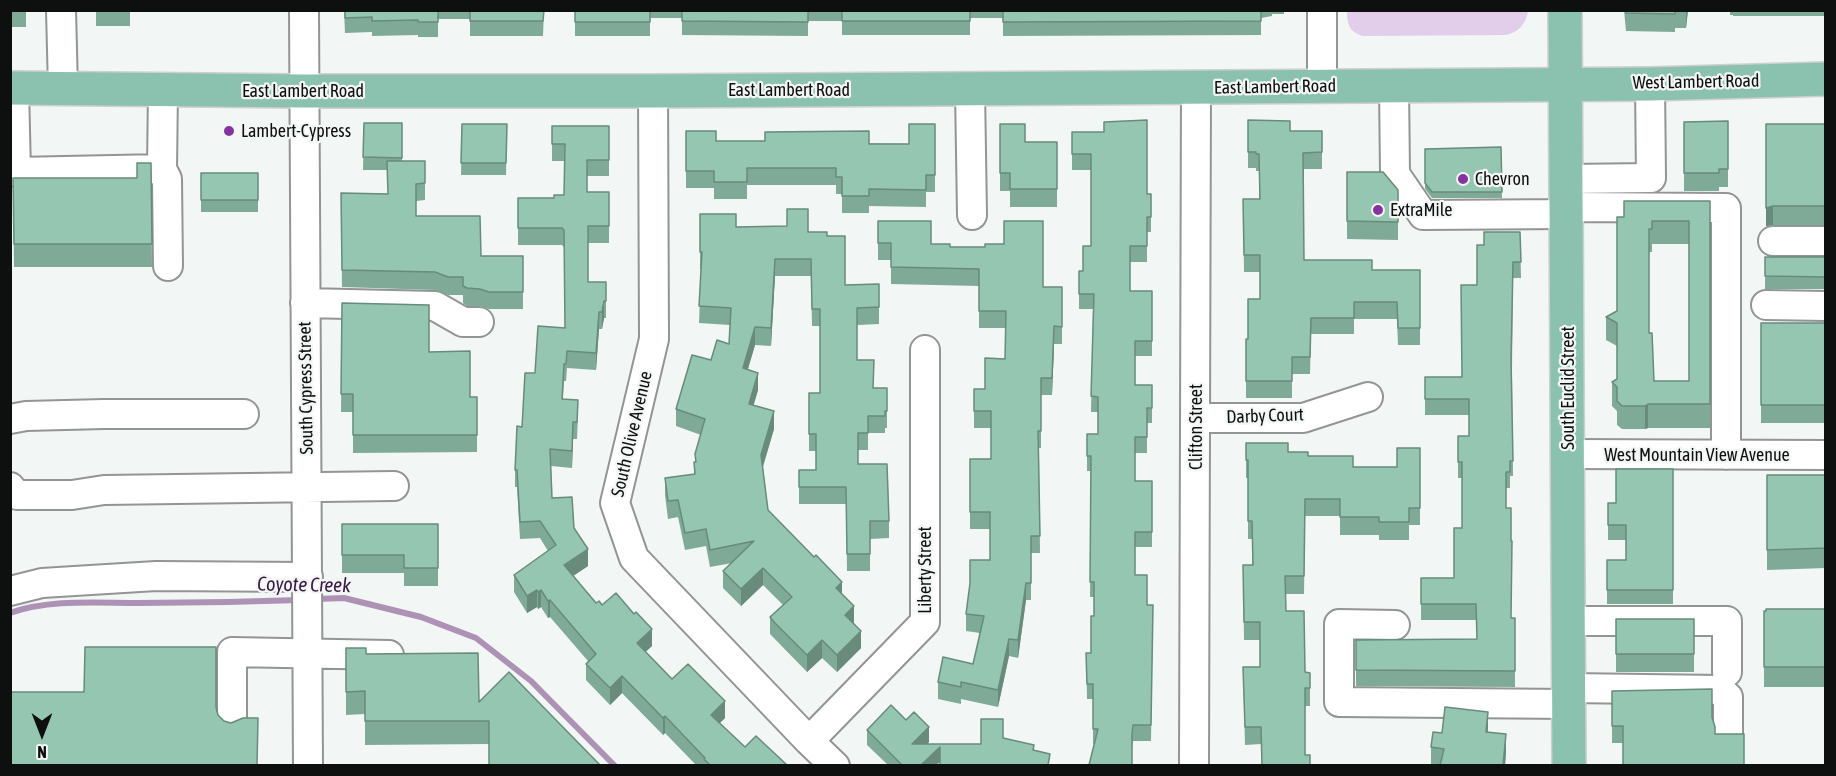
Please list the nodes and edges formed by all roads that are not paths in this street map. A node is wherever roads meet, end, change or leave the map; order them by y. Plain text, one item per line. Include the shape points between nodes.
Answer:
1 (61, 10) edge
2 (304, 10) edge
3 (1322, 10) edge
4 (1565, 10) edge
5 (1826, 79) edge
6 (1567, 84) junction
7 (1650, 84) junction
8 (1394, 85) junction
9 (1322, 86) junction
10 (12, 88) edge
11 (63, 88) junction
12 (1196, 88) junction
13 (163, 89) junction
14 (970, 89) junction
15 (303, 91) junction
16 (653, 91) junction
17 (162, 170) junction
18 (1567, 200) junction
19 (972, 215) dead end
20 (1773, 241) dead end
21 (1826, 241) edge
22 (168, 266) dead end
23 (305, 303) junction
24 (1766, 305) dead end
25 (1826, 306) edge
26 (478, 322) dead end
27 (925, 350) dead end
28 (1368, 397) dead end
29 (244, 414) dead end
30 (1196, 418) junction
31 (10, 420) edge
32 (1569, 454) junction
33 (1726, 455) junction
34 (1826, 455) edge
35 (307, 486) junction
36 (394, 486) dead end
37 (10, 487) edge
38 (10, 591) edge
39 (308, 595) junction
40 (1569, 621) junction
41 (1395, 624) dead end
42 (308, 653) junction
43 (389, 655) edge
44 (1727, 672) dead end
45 (1569, 696) junction
46 (232, 730) edge
47 (1728, 734) edge
48 (809, 741) junction
49 (308, 765) edge
50 (835, 765) edge
51 (1194, 765) edge
52 (1569, 765) edge

1 - 11 street
2 - 15 street, South Cypress Street
3 - 9 street
4 - 6 main road, South Euclid Street
5 - 7 main road, West Lambert Road
6 - 7 main road, West Lambert Road
6 - 8 main road, East Lambert Road
6 - 18 main road, South Euclid Street
7 - 18 street via 1651,178
8 - 9 main road, East Lambert Road
8 - 18 street via 1395,174 1423,215
9 - 12 main road, East Lambert Road
10 - 11 main road, East Lambert Road
10 - 17 street via 16,172
11 - 13 main road, East Lambert Road
12 - 14 main road, East Lambert Road
12 - 30 street, Clifton Street
13 - 15 main road, East Lambert Road
13 - 17 street
14 - 16 main road, East Lambert Road
14 - 19 street
15 - 16 main road, East Lambert Road
15 - 23 street, South Cypress Street
16 - 48 street, South Olive Avenue via 654,339 615,503 634,558
17 - 22 street via 167,179
18 - 32 main road, South Euclid Street
18 - 33 street via 1726,208
20 - 21 street
23 - 26 street via 435,306 463,322
23 - 35 street, South Cypress Street
24 - 25 street
27 - 48 street, Liberty Street via 925,622
28 - 30 street, Darby Court via 1303,418
29 - 31 street via 26,416
30 - 51 street, Clifton Street
32 - 33 street, West Mountain View Avenue
32 - 40 main road, South Euclid Street
33 - 34 street, West Mountain View Avenue
35 - 36 street
35 - 37 street via 104,490 72,495 17,495
35 - 39 street, South Cypress Street
38 - 39 street via 42,583 156,576
39 - 42 street, South Cypress Street
40 - 44 street via 1727,621
40 - 45 main road, South Euclid Street
41 - 45 street via 1339,624 1339,702
42 - 43 street
42 - 46 street via 232,652
42 - 49 street, South Cypress Street
45 - 47 street via 1720,690 1728,697
45 - 52 main road, South Euclid Street
48 - 50 street, South Olive Avenue

